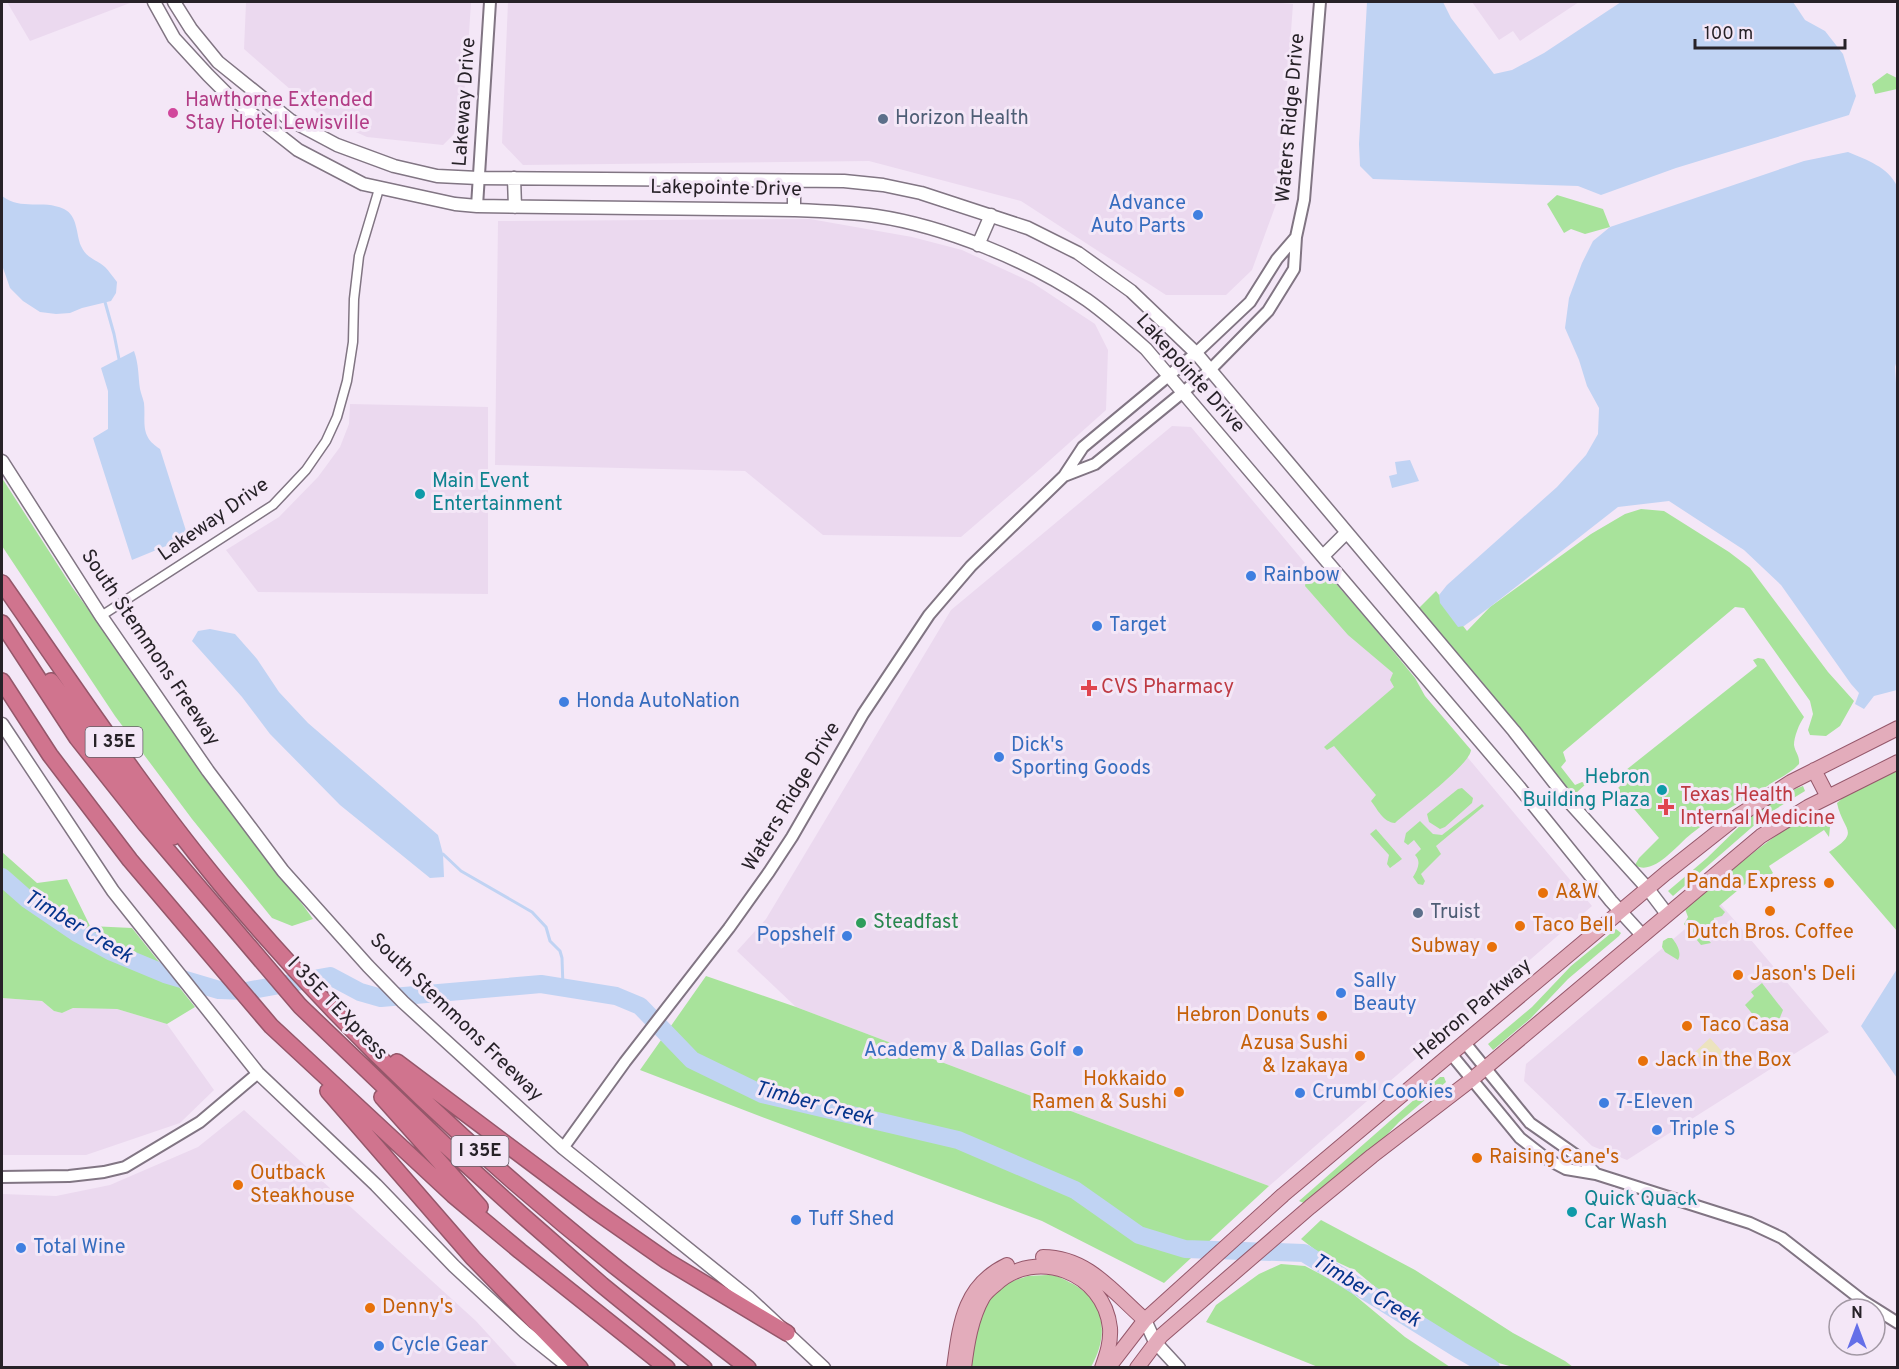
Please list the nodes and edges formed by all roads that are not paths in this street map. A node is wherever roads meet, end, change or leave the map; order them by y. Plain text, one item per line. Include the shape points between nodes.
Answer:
1 (169, 2) edge
2 (174, 2) edge
3 (490, 2) edge
4 (1320, 2) edge
5 (156, 5) edge
6 (478, 178) junction
7 (514, 178) junction
8 (794, 181) junction
9 (379, 189) junction
10 (477, 206) junction
11 (515, 207) junction
12 (794, 210) junction
13 (991, 215) junction
14 (1296, 237) junction
15 (978, 245) junction
16 (1196, 353) junction
17 (1210, 370) junction
18 (1168, 374) junction
19 (1183, 391) junction
20 (2, 461) edge
21 (1064, 476) junction
22 (1346, 533) junction
23 (1323, 556) junction
24 (2, 583) edge
25 (2, 615) edge
26 (101, 616) junction
27 (2, 623) edge
28 (2, 681) edge
29 (2, 724) edge
30 (1898, 728) edge
31 (1898, 762) edge
32 (1814, 770) junction
33 (1828, 797) junction
34 (1648, 889) junction
35 (231, 897) junction
36 (1620, 912) junction
37 (1667, 914) junction
38 (1642, 935) junction
39 (300, 1006) junction
40 (271, 1026) junction
41 (349, 1026) junction
42 (1465, 1043) junction
43 (1451, 1054) junction
44 (1483, 1068) junction
45 (258, 1073) junction
46 (1471, 1080) junction
47 (563, 1148) junction
48 (1596, 1174) junction
49 (2, 1176) edge
50 (520, 1251) junction
51 (618, 1269) junction
52 (1145, 1320) junction
53 (1898, 1323) edge
54 (787, 1333) junction
55 (1155, 1342) junction
56 (570, 1368) edge
57 (580, 1368) edge
58 (667, 1368) edge
59 (704, 1368) edge
60 (732, 1368) edge
61 (748, 1368) edge
62 (824, 1368) edge
63 (954, 1368) edge
64 (964, 1368) edge
65 (1102, 1368) edge
66 (1108, 1368) edge
67 (1137, 1368) edge
68 (1179, 1368) edge

1 - 5 main road
2 - 6 main road, Lakepointe Drive via 218,62 290,120 337,145 394,166 437,176
3 - 6 street, Lakeway Drive
4 - 14 street, Waters Ridge Drive via 1304,200
5 - 9 main road, Lakepointe Drive via 174,38 227,94 308,156
6 - 7 main road, Lakepointe Drive
6 - 10 street, Lakeway Drive
7 - 8 main road, Lakepointe Drive
7 - 11 main road
8 - 12 main road
8 - 13 main road, Lakepointe Drive via 884,185
9 - 10 main road, Lakepointe Drive
9 - 26 street, Lakeway Drive via 359,256 347,381 326,441 279,500
10 - 11 main road, Lakepointe Drive
11 - 12 main road, Lakepointe Drive
12 - 15 main road, Lakepointe Drive via 877,216
13 - 15 main road
13 - 16 main road, Lakepointe Drive via 1078,253 1131,291
14 - 16 street, Waters Ridge Drive via 1250,302
14 - 17 street, Waters Ridge Drive via 1294,269 1268,311
15 - 18 main road, Lakepointe Drive via 1027,265 1086,300 1113,320
16 - 17 main road, Lakepointe Drive
16 - 18 street, Waters Ridge Drive
17 - 19 street, Waters Ridge Drive
17 - 22 main road, Lakepointe Drive
18 - 19 main road, Lakepointe Drive
18 - 21 street, Waters Ridge Drive via 1083,447
19 - 21 street, Waters Ridge Drive via 1095,464
19 - 23 main road, Lakepointe Drive
20 - 26 main road, South Stemmons Freeway
21 - 47 street, Waters Ridge Drive via 971,566 929,615 863,714 769,872
22 - 23 main road
22 - 34 main road, Lakepointe Drive via 1572,805
23 - 36 main road, Lakepointe Drive via 1520,787
24 - 35 highway, I 35E via 132,767
25 - 35 highway via 153,816
26 - 47 main road, South Stemmons Freeway via 214,779 315,907 403,1002
27 - 39 highway, I 35E TEXpress via 77,738
28 - 40 highway, I 35E via 50,755 130,860
29 - 45 main road via 113,891
30 - 32 main road, Hebron Parkway
31 - 33 main road
32 - 33 main road
32 - 34 main road, Hebron Parkway via 1738,816
33 - 37 main road via 1761,836
34 - 36 main road, Hebron Parkway
34 - 37 main road, Lakepointe Drive
35 - 41 highway, I 35E
36 - 38 main road, Lakepointe Drive
36 - 42 main road, Hebron Parkway
37 - 38 main road
38 - 44 main road
39 - 50 highway
39 - 59 highway, I 35E TEXpress via 522,1215
40 - 50 highway, I 35E via 394,1142
40 - 57 highway via 473,1258
41 - 51 highway, I 35E via 474,1145
41 - 54 highway via 594,1210
42 - 43 main road, Hebron Parkway
42 - 44 street
43 - 46 street
43 - 52 main road, Hebron Parkway via 1283,1195
44 - 46 main road
44 - 48 street via 1530,1123 1583,1160
45 - 49 street via 200,1122 125,1167 69,1176
45 - 56 main road via 376,1185 462,1274
46 - 48 street via 1520,1138 1547,1159 1566,1169
46 - 55 main road via 1310,1207
47 - 54 main road, South Stemmons Freeway
48 - 53 street via 1750,1222 1782,1238
50 - 58 highway, I 35E
51 - 60 highway
51 - 61 highway, I 35E
52 - 55 main road
52 - 63 main road via 1087,1269 1057,1258 1025,1259 994,1273 970,1298 961,1319
52 - 66 main road, Hebron Parkway
54 - 62 main road, South Stemmons Freeway
55 - 67 main road
55 - 68 main road
64 - 65 main road via 974,1317 984,1295 1008,1275 1037,1266 1066,1271 1097,1294 1110,1329

